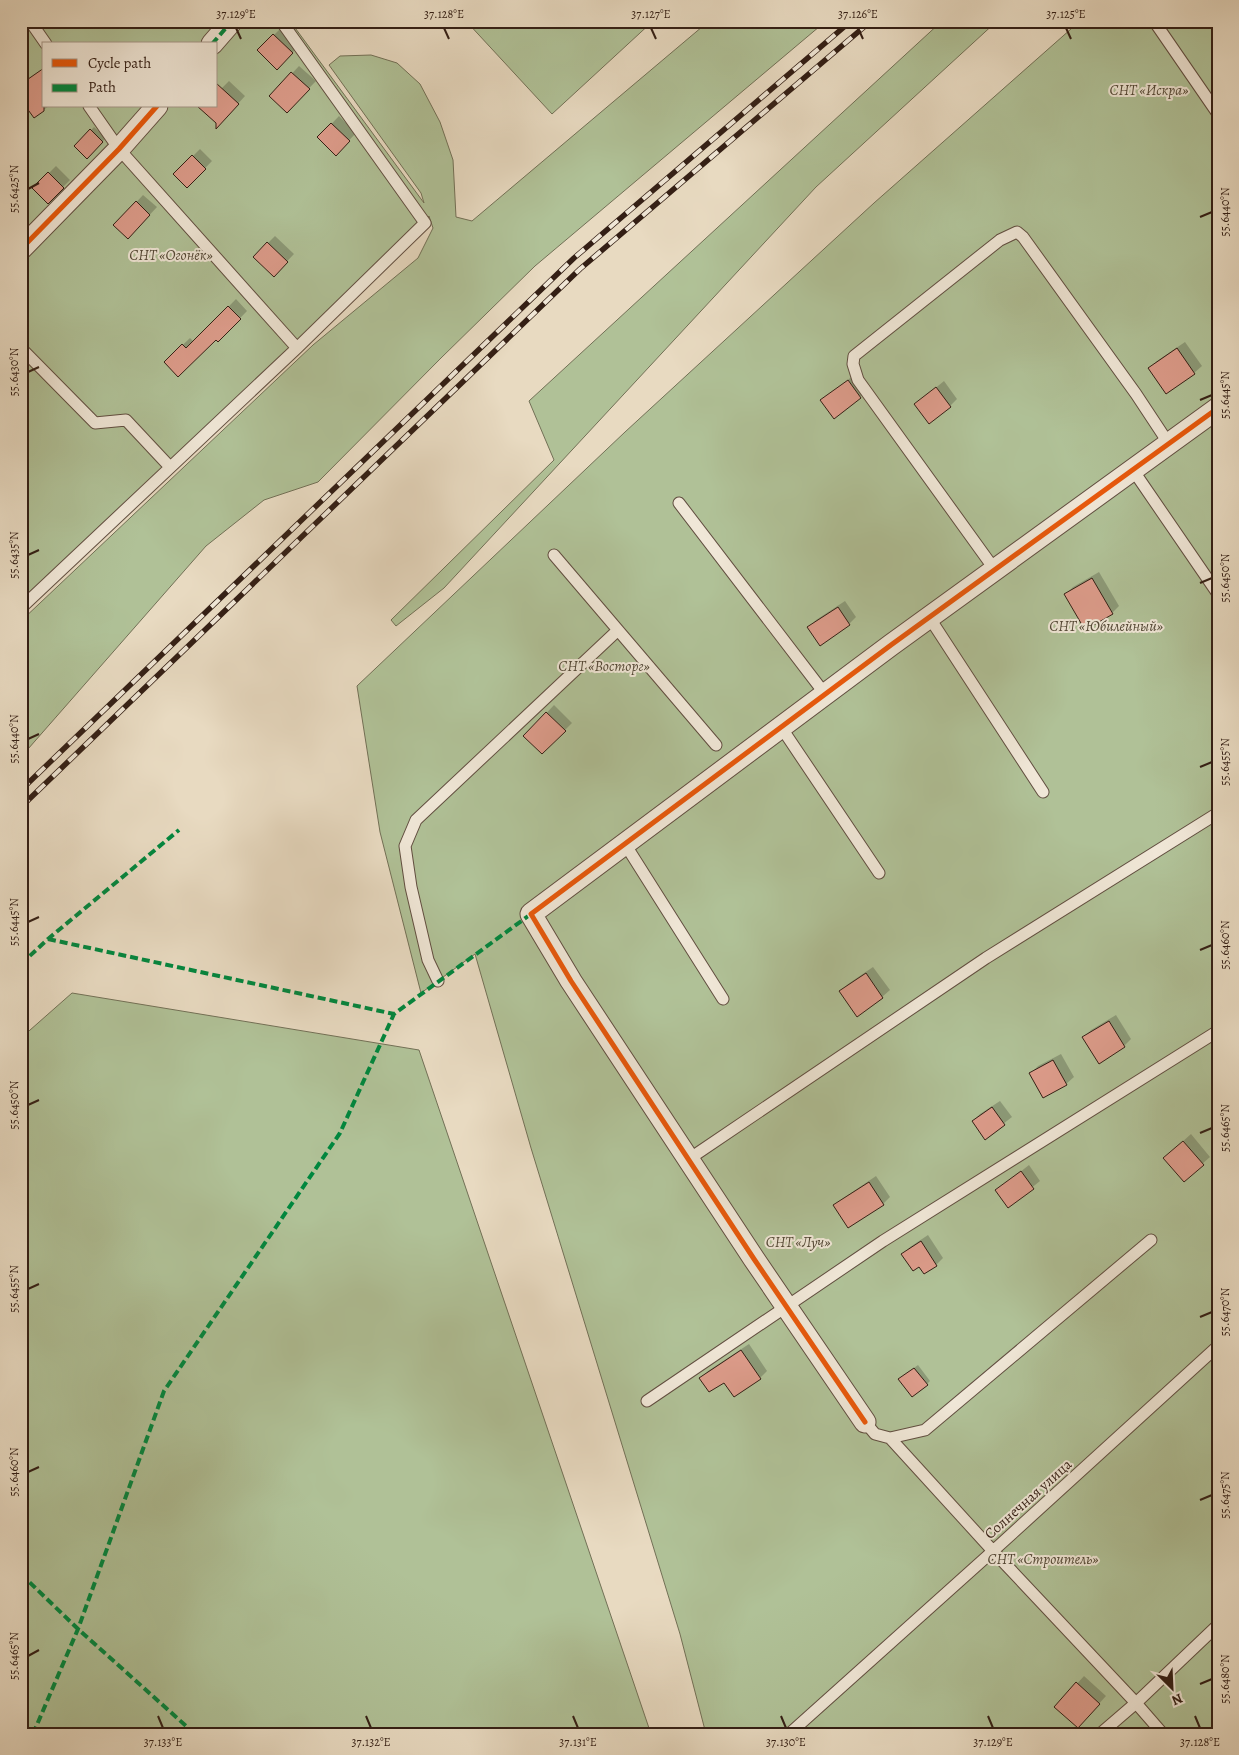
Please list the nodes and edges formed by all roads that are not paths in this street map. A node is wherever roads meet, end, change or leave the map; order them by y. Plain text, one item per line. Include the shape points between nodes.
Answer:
1 (30, 21) edge
2 (232, 21) edge
3 (281, 21) edge
4 (1154, 21) edge
5 (45, 42) edge
6 (214, 42) edge
7 (91, 108) edge
8 (155, 108) edge
9 (1218, 114) edge
10 (120, 149) junction
11 (21, 249) edge
12 (21, 348) edge
13 (297, 348) junction
14 (1218, 408) edge
15 (1169, 444) junction
16 (170, 467) junction
17 (1133, 470) junction
18 (678, 503) dead end
19 (554, 555) dead end
20 (995, 570) junction
21 (1218, 594) edge
22 (21, 608) edge
23 (929, 617) junction
24 (618, 630) junction
25 (825, 694) junction
26 (781, 727) junction
27 (716, 745) dead end
28 (1043, 792) dead end
29 (1218, 813) edge
30 (625, 844) junction
31 (879, 873) dead end
32 (438, 981) dead end
33 (723, 999) dead end
34 (1218, 1031) edge
35 (689, 1159) junction
36 (1151, 1240) dead end
37 (787, 1306) junction
38 (1218, 1346) edge
39 (647, 1401) dead end
40 (865, 1422) joint
41 (890, 1438) junction
42 (993, 1551) junction
43 (1218, 1625) edge
44 (1136, 1703) junction
45 (789, 1734) edge
46 (1100, 1734) edge
47 (1163, 1734) edge

1 - 5 lane
2 - 6 street
3 - 13 lane via 425,223
4 - 9 lane
7 - 10 lane
8 - 10 street
10 - 11 street
10 - 13 lane
12 - 16 lane via 96,423 126,420
13 - 16 lane
14 - 15 street
15 - 17 street
15 - 20 lane via 1023,237 1017,232 1000,240 854,356 853,364 858,380
16 - 22 lane
17 - 20 street
17 - 21 lane
18 - 25 lane
19 - 24 lane
20 - 23 street
23 - 25 street
23 - 28 lane
24 - 27 lane
24 - 32 lane via 416,820 404,846 426,951
25 - 26 street
26 - 30 street
26 - 31 lane
29 - 35 lane via 986,958
30 - 33 lane
30 - 35 street via 532,914 571,981
34 - 37 lane
35 - 37 street
36 - 41 lane via 926,1430
37 - 39 lane
37 - 40 street
38 - 42 lane, Солнечная улица
40 - 41 lane via 875,1434
41 - 42 lane
42 - 44 lane
42 - 45 lane, Солнечная улица
43 - 44 lane
44 - 46 lane
44 - 47 lane

